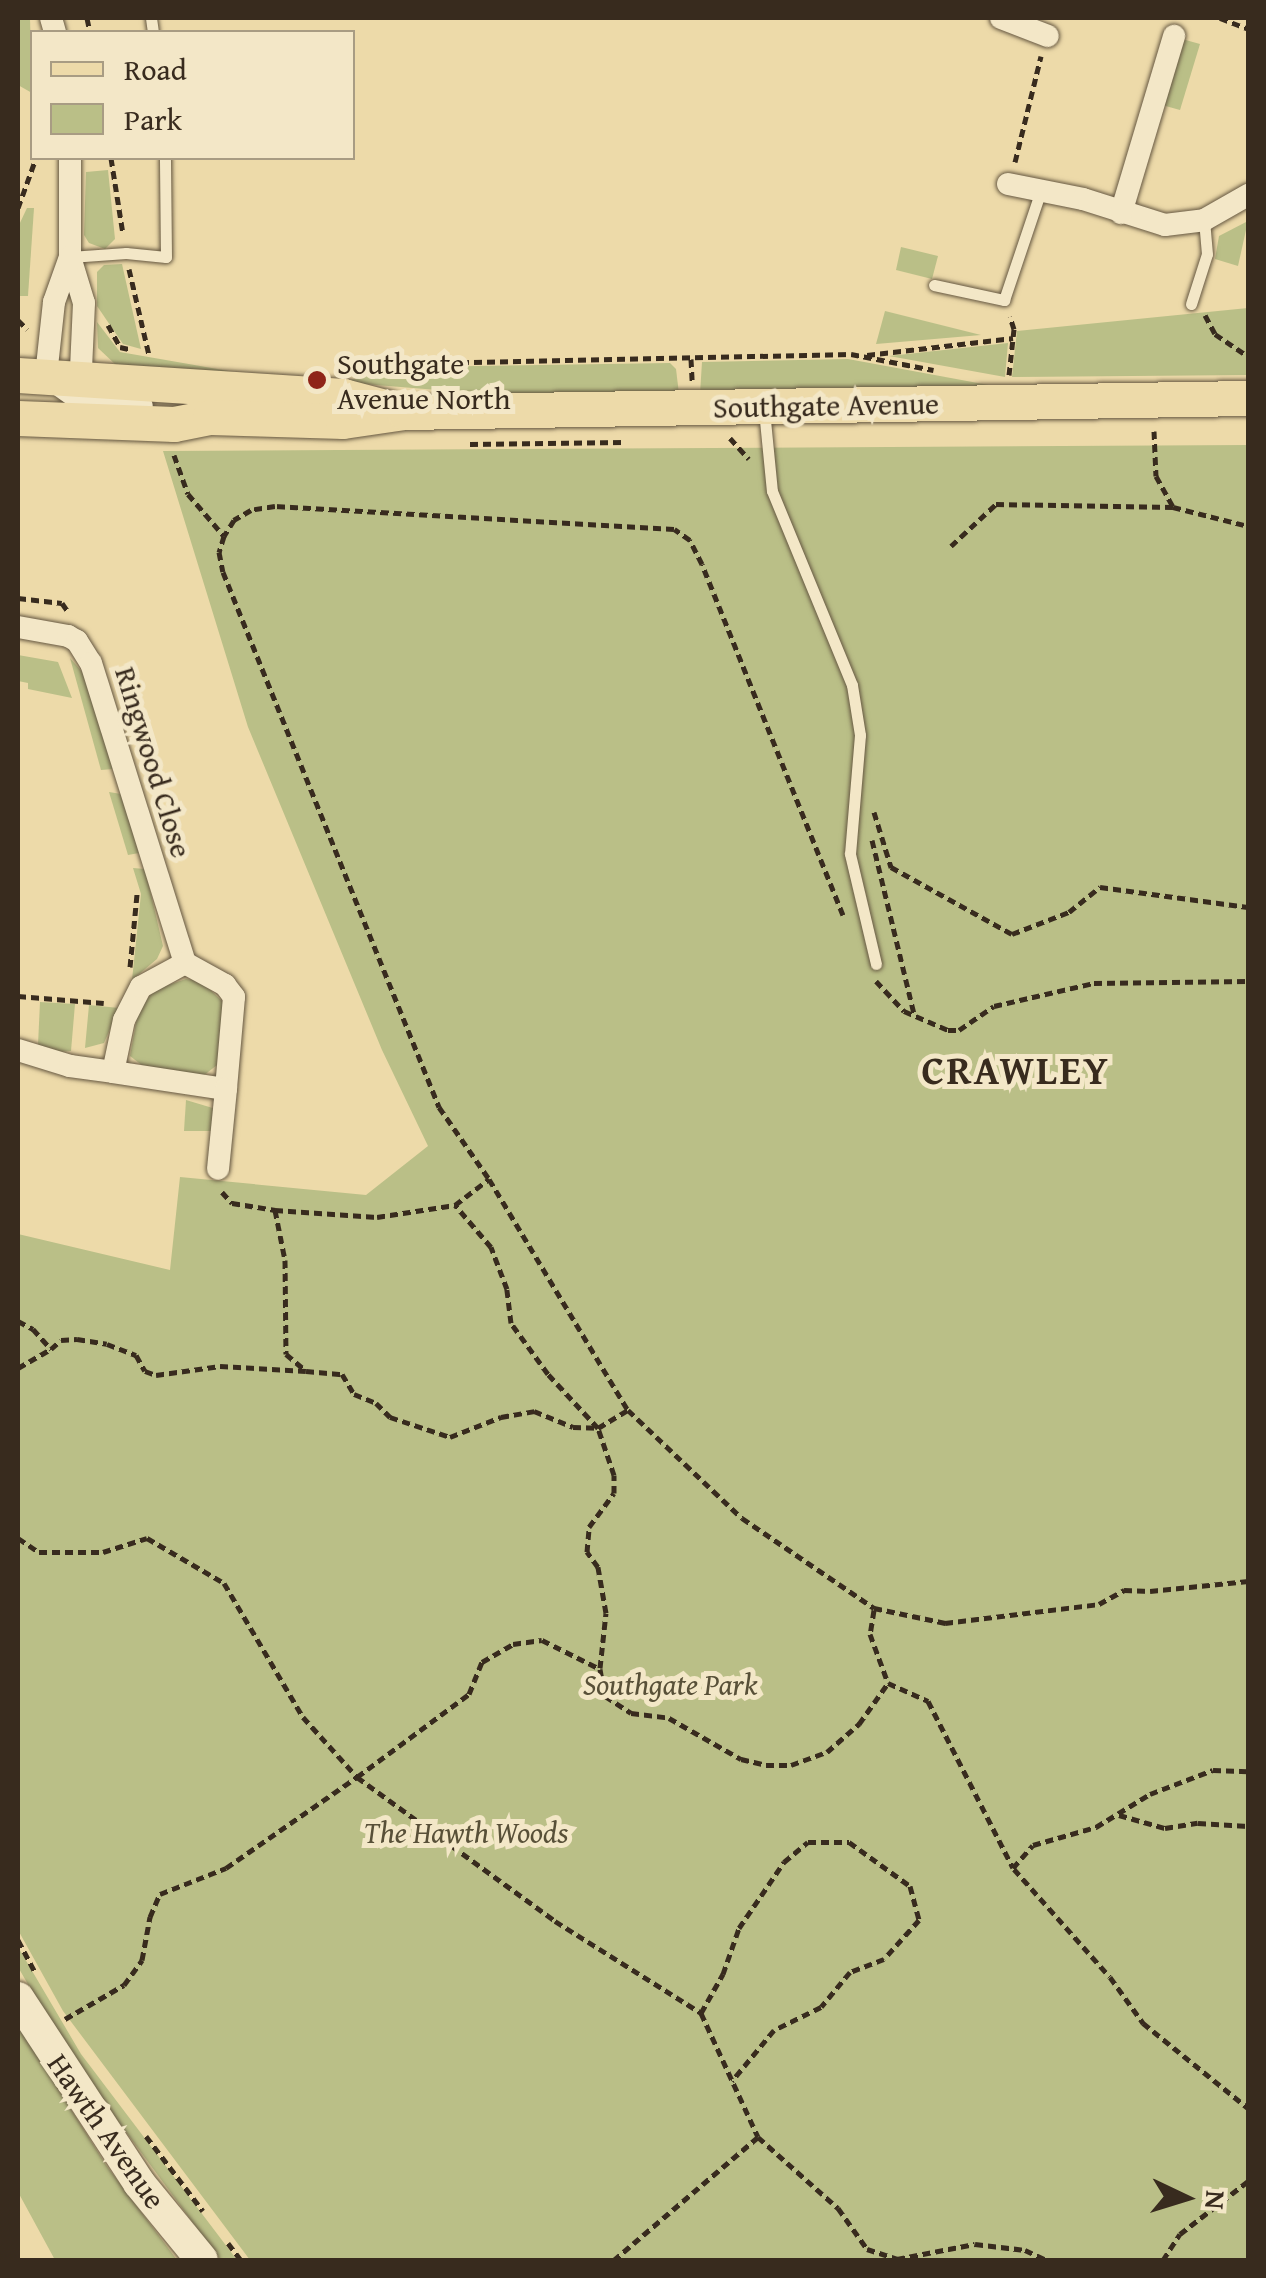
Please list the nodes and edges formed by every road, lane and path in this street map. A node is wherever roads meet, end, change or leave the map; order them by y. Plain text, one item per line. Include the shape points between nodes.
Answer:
1 (1002, 18) edge
2 (1220, 18) edge
3 (1248, 29) edge
4 (1048, 36) joint
5 (1174, 36) dead end
6 (35, 160) edge
7 (70, 160) edge
8 (111, 160) edge
9 (165, 160) edge
10 (1008, 184) joint
11 (1040, 194) junction
12 (1248, 195) edge
13 (18, 208) edge
14 (1121, 213) junction
15 (1204, 220) junction
16 (126, 253) junction
17 (70, 257) junction
18 (934, 286) dead end
19 (1004, 300) junction
20 (1191, 303) joint
21 (18, 320) edge
22 (27, 330) dead end
23 (1013, 338) junction
24 (862, 356) junction
25 (1248, 356) edge
26 (165, 357) dead end
27 (359, 374) dead end
28 (951, 374) dead end
29 (32, 375) edge
30 (996, 382) dead end
31 (1248, 398) edge
32 (80, 399) junction
33 (764, 405) junction
34 (404, 412) junction
35 (18, 418) edge
36 (1154, 431) dead end
37 (172, 445) dead end
38 (1173, 507) junction
39 (1248, 526) edge
40 (224, 536) junction
41 (951, 546) dead end
42 (18, 626) edge
43 (871, 802) dead end
44 (872, 841) dead end
45 (137, 894) dead end
46 (1248, 908) edge
47 (843, 916) dead end
48 (185, 963) junction
49 (876, 964) dead end
50 (864, 973) dead end
51 (1248, 981) edge
52 (18, 996) edge
53 (129, 1005) junction
54 (915, 1017) junction
55 (18, 1050) edge
56 (113, 1072) junction
57 (226, 1088) junction
58 (218, 1169) joint
59 (489, 1179) junction
60 (455, 1205) junction
61 (276, 1210) junction
62 (18, 1321) edge
63 (50, 1349) junction
64 (18, 1368) edge
65 (306, 1371) junction
66 (628, 1410) junction
67 (598, 1428) junction
68 (18, 1538) edge
69 (1248, 1581) edge
70 (874, 1608) junction
71 (600, 1669) junction
72 (888, 1683) junction
73 (1248, 1771) edge
74 (357, 1776) junction
75 (1117, 1814) junction
76 (1248, 1826) edge
77 (1013, 1868) junction
78 (18, 1998) edge
79 (701, 2012) junction
80 (63, 2020) dead end
81 (732, 2082) junction
82 (1248, 2108) edge
83 (758, 2138) junction
84 (1248, 2181) edge
85 (202, 2260) edge
86 (614, 2260) edge
87 (1046, 2260) edge
88 (1163, 2260) edge

1 - 4 street
2 - 3 path
4 - 10 path
5 - 14 street
6 - 13 path
7 - 17 street
8 - 16 path
9 - 16 lane via 166,257
10 - 11 street
11 - 14 street
11 - 19 lane
12 - 15 street
14 - 15 street via 1165,225
15 - 20 lane via 1207,254
16 - 17 lane
16 - 26 path via 147,355
17 - 29 street
17 - 32 street via 84,303
18 - 19 lane
19 - 23 path
20 - 25 path via 1202,307 1215,334
21 - 22 path
23 - 24 path
23 - 30 path via 1009,383
24 - 27 path via 422,363
24 - 28 path
29 - 32 main road, Southgate Avenue
31 - 33 main road, Southgate Avenue
32 - 34 main road, Southgate Avenue via 343,396
32 - 34 main road, Southgate Avenue via 174,424 210,417 342,421
32 - 35 main road, Southgate Avenue
33 - 34 main road, Southgate Avenue
33 - 49 lane via 772,490 852,685 860,734 850,854
36 - 38 path via 1156,476
37 - 40 path via 188,494
38 - 39 path
38 - 41 path via 996,504
40 - 47 path via 251,510 275,506 674,529 690,540 702,564
40 - 59 path via 223,572 439,1108
42 - 48 street, Ringwood Close via 68,636 91,664
43 - 46 path via 891,867 1012,934 1069,912 1100,887
44 - 54 path
45 - 53 path
48 - 53 street via 141,987
48 - 57 street via 225,985 234,998
50 - 54 path
51 - 54 path via 1094,983 994,1006 959,1030
52 - 53 path
53 - 56 street
55 - 56 street
56 - 57 street
57 - 58 street
58 - 61 path via 220,1190 232,1203
59 - 60 path
59 - 66 path
60 - 61 path via 377,1217
60 - 67 path via 490,1247 507,1289 511,1323
61 - 65 path via 285,1260 286,1354
62 - 63 path
63 - 64 path
63 - 65 path via 60,1340 107,1344 136,1356 156,1375 220,1366
65 - 67 path via 342,1374 354,1394 390,1417 450,1437 534,1411
66 - 67 path
66 - 70 path via 742,1518
67 - 71 path via 614,1475 614,1494 590,1527 587,1552 598,1568 606,1613
68 - 74 path via 38,1552 103,1552 147,1538 224,1583 303,1717
69 - 70 path via 1124,1590 1100,1604 945,1624
70 - 72 path via 870,1634
71 - 72 path via 605,1696 631,1713 669,1718 741,1759 791,1766 827,1752 859,1724
71 - 74 path via 542,1640 513,1644 482,1662 469,1694
72 - 77 path via 928,1701
73 - 75 path via 1212,1770
74 - 79 path via 555,1921
74 - 80 path via 226,1868 160,1894 142,1960 124,1985
75 - 76 path via 1165,1828
75 - 77 path via 1033,1845
77 - 82 path via 1143,2023
78 - 85 street, Hawth Avenue via 139,2183
79 - 81 path
79 - 81 path via 739,1928 784,1862 808,1842 850,1842 910,1886 919,1920 884,1959 850,1972 822,2007 774,2030
81 - 83 path
83 - 86 path
83 - 87 path via 838,2208 867,2249 897,2259 974,2244 1025,2250
84 - 88 path via 1180,2234

